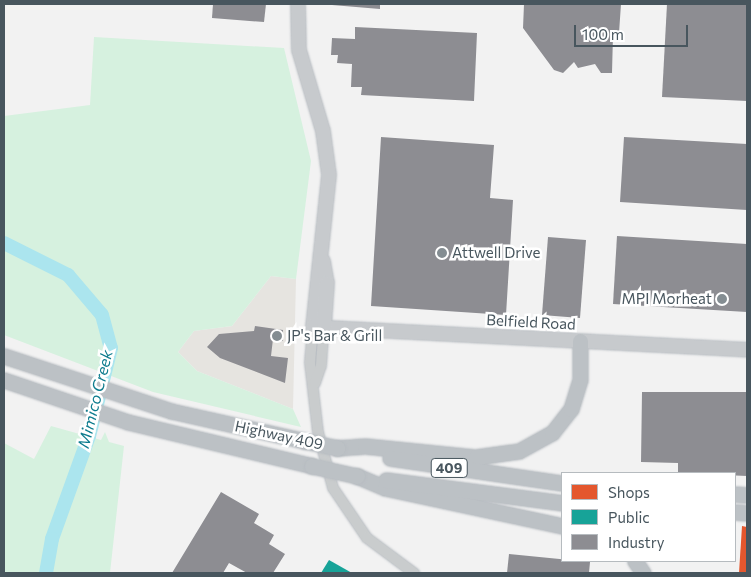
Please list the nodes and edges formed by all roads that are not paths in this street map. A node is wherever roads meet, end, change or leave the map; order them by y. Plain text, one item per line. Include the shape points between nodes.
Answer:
1 (298, 4) edge
2 (318, 327) junction
3 (580, 341) junction
4 (747, 350) edge
5 (4, 356) edge
6 (4, 380) edge
7 (337, 448) junction
8 (357, 476) junction
9 (561, 483) edge
10 (561, 503) edge
11 (561, 526) edge
12 (636, 562) edge
13 (414, 573) edge
14 (643, 573) edge

1 - 2 main road via 299,50 327,154 322,259 327,283
2 - 3 main road, Belfield Road
2 - 13 street via 321,366 315,383 318,432 337,495 367,538
3 - 4 main road, Belfield Road
3 - 7 highway via 580,379 571,409 552,433 519,452 476,457 366,446
5 - 7 highway, Highway 409 / 409, bridge via 135,401
6 - 8 highway, Highway 409 / 409, bridge via 128,422
7 - 9 highway, Highway 409 / 409
8 - 10 highway, Highway 409 / 409
8 - 11 highway via 385,488
12 - 14 highway

